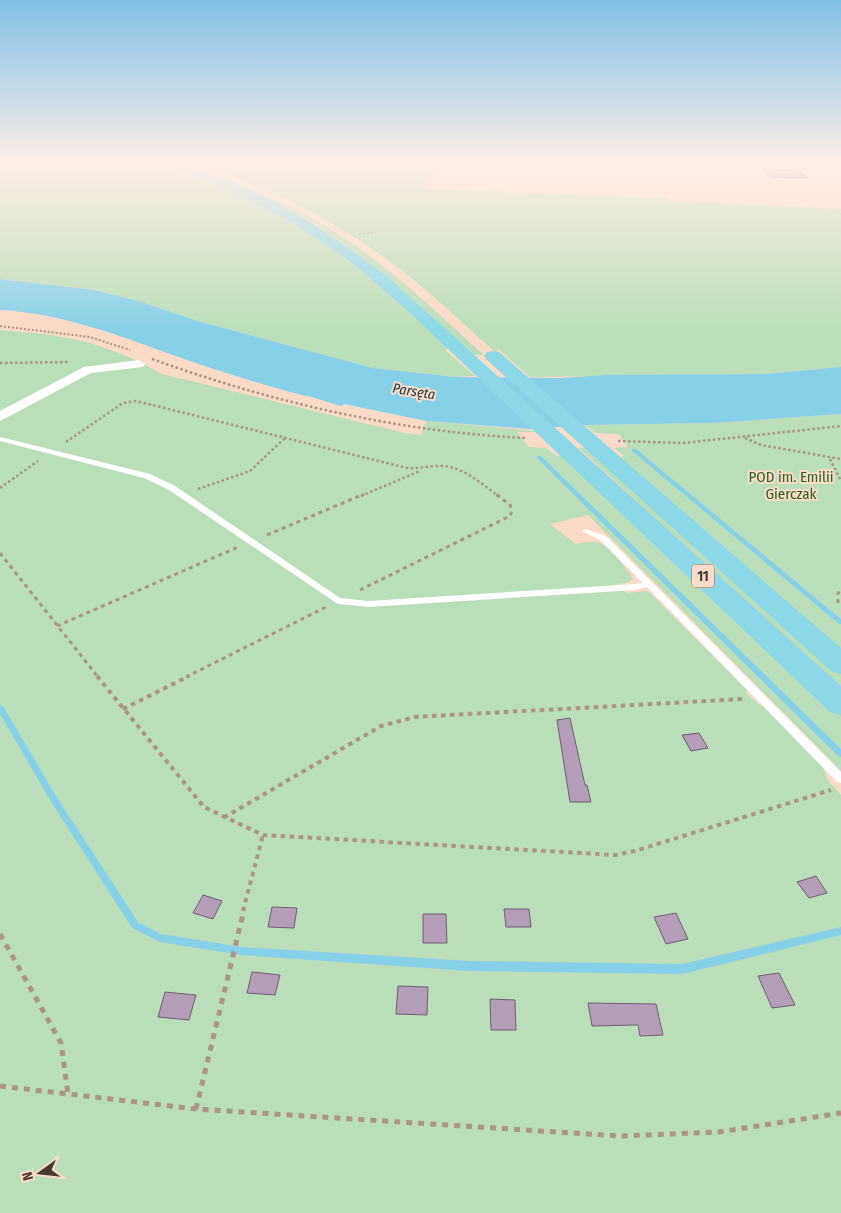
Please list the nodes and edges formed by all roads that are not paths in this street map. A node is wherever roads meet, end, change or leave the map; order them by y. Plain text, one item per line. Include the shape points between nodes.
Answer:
1 (293, 218) edge
2 (317, 218) edge
3 (361, 241) road end
4 (478, 351) junction
5 (140, 358) road end
6 (0, 417) edge
7 (0, 439) edge
8 (586, 531) dead end
9 (649, 584) junction
10 (841, 664) edge
11 (841, 704) edge
12 (841, 779) edge

1 - 4 main road, 11 via 318,231
2 - 3 main road
4 - 10 main road, 11 via 598,449
4 - 11 main road, 11 via 565,448
5 - 6 street via 88,370
7 - 9 lane via 146,476 184,494 338,601 368,604
8 - 9 lane via 602,538
9 - 12 lane

